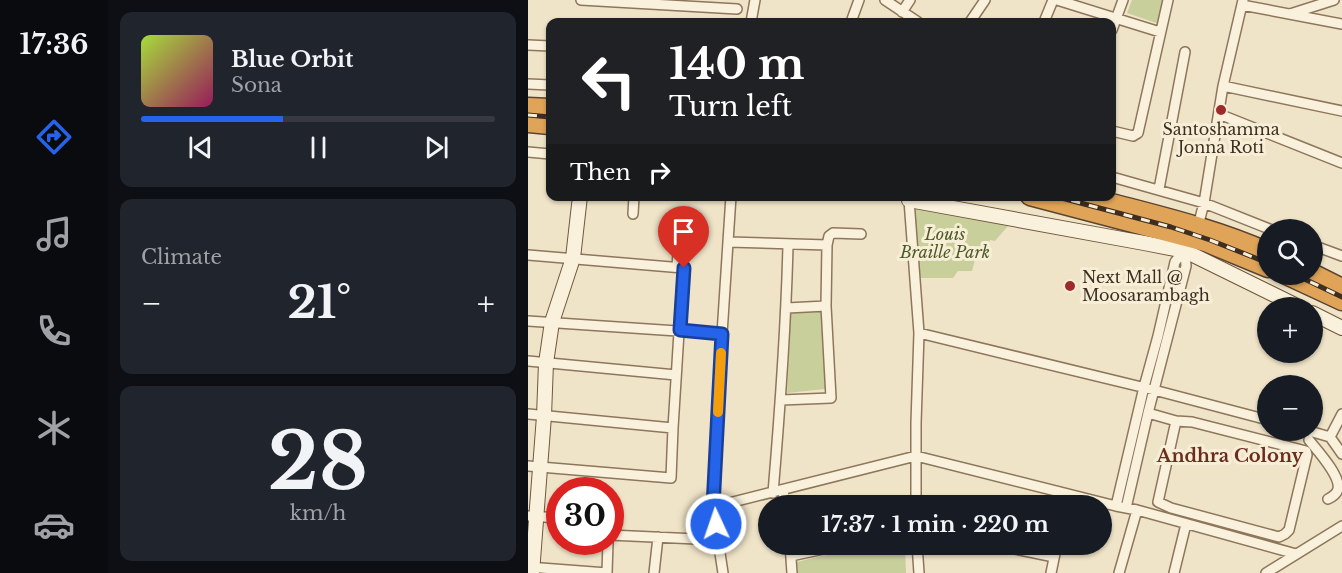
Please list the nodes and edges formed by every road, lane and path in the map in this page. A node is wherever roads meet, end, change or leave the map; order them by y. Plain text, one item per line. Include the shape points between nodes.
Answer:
1 (581, 0) edge
2 (755, 0) edge
3 (859, 0) edge
4 (885, 0) edge
5 (985, 0) edge
6 (1055, 0) edge
7 (1123, 0) edge
8 (1168, 0) edge
9 (1334, 0) edge
10 (907, 1) edge
11 (1242, 3) edge
12 (737, 9) dead end
13 (902, 12) junction
14 (1287, 15) junction
15 (1116, 17) junction
16 (751, 18) edge
17 (852, 18) edge
18 (912, 18) edge
19 (973, 18) edge
20 (1046, 18) edge
21 (1342, 24) edge
22 (1160, 32) junction
23 (528, 45) edge
24 (546, 46) edge
25 (1185, 52) dead end
26 (528, 84) edge
27 (546, 85) edge
28 (1223, 86) junction
29 (528, 107) edge
30 (546, 108) edge
31 (1342, 111) edge
32 (1219, 114) junction
33 (528, 123) edge
34 (546, 125) edge
35 (1116, 132) edge
36 (528, 152) edge
37 (546, 154) edge
38 (1342, 163) edge
39 (1116, 178) edge
40 (1159, 189) junction
41 (579, 201) edge
42 (634, 201) edge
43 (731, 201) edge
44 (909, 201) edge
45 (925, 201) edge
46 (1049, 201) edge
47 (1098, 201) edge
48 (1204, 203) junction
49 (633, 214) dead end
50 (1257, 224) edge
51 (861, 234) dead end
52 (1191, 238) junction
53 (679, 239) dead end
54 (729, 242) junction
55 (789, 245) junction
56 (827, 245) junction
57 (1257, 247) edge
58 (1323, 249) edge
59 (528, 255) edge
60 (1342, 256) edge
61 (573, 258) junction
62 (1257, 263) edge
63 (677, 267) junction
64 (1323, 278) edge
65 (1308, 285) edge
66 (1342, 288) edge
67 (1284, 297) edge
68 (1342, 301) edge
69 (826, 306) junction
70 (787, 308) junction
71 (1323, 318) edge
72 (528, 321) edge
73 (552, 322) junction
74 (1342, 328) edge
75 (680, 330) junction
76 (919, 333) junction
77 (722, 334) junction
78 (528, 361) edge
79 (546, 363) junction
80 (676, 375) junction
81 (1149, 389) junction
82 (781, 400) junction
83 (1148, 413) junction
84 (528, 414) edge
85 (1342, 414) edge
86 (544, 416) junction
87 (1257, 417) edge
88 (1176, 421) junction
89 (673, 428) junction
90 (1323, 436) edge
91 (1330, 437) junction
92 (1307, 441) edge
93 (1313, 441) edge
94 (1305, 451) junction
95 (1342, 454) edge
96 (916, 456) junction
97 (534, 466) edge
98 (783, 490) junction
99 (773, 493) junction
100 (1068, 494) joint
101 (784, 495) edge
102 (916, 495) edge
103 (1328, 499) dead end
104 (1116, 506) junction
105 (713, 507) junction
106 (1126, 508) junction
107 (1137, 510) junction
108 (532, 516) edge
109 (1186, 524) junction
110 (1342, 526) edge
111 (624, 536) edge
112 (658, 537) junction
113 (718, 540) junction
114 (1296, 554) junction
115 (608, 555) edge
116 (796, 555) edge
117 (918, 555) edge
118 (1044, 555) edge
119 (791, 556) joint
120 (1054, 557) joint
121 (531, 569) edge
122 (607, 573) edge
123 (654, 573) edge
124 (723, 573) edge
125 (792, 573) edge
126 (919, 573) edge
127 (1050, 573) edge
128 (1119, 573) edge
129 (1174, 573) edge
130 (1266, 573) edge

1 - 12 street
2 - 16 street
3 - 17 street
4 - 13 street
5 - 19 street
6 - 15 street
6 - 20 street
7 - 15 street
8 - 22 street
9 - 14 street
10 - 13 street
11 - 14 street
11 - 28 street
13 - 18 street
14 - 21 street
15 - 22 street
22 - 35 street via 1138,133 1133,136
23 - 24 street
25 - 40 street
26 - 27 street
28 - 31 street
28 - 32 street
29 - 30 highway
32 - 38 street
32 - 48 street
33 - 34 highway
36 - 37 street
39 - 40 street
40 - 48 street
41 - 61 street
42 - 49 street
43 - 54 street
44 - 76 street
45 - 52 street via 1144,243
46 - 52 highway
47 - 52 highway
48 - 50 street
48 - 52 street
51 - 56 street via 833,233
52 - 57 highway via 1242,240
52 - 62 highway
52 - 67 street
52 - 81 street via 1175,262
53 - 63 street
54 - 55 street
54 - 77 street
55 - 56 street
55 - 70 street
56 - 69 street
58 - 60 street
59 - 61 street
61 - 63 street
61 - 73 street
63 - 75 street via 684,268
64 - 66 highway
65 - 68 highway
69 - 70 street
69 - 82 street via 831,398
70 - 82 street
71 - 74 street
72 - 73 street
73 - 75 street
73 - 79 street
75 - 77 street
75 - 80 street
76 - 81 street
76 - 96 street
77 - 105 street
78 - 79 street
79 - 80 street
79 - 86 street
80 - 89 street
81 - 83 street
81 - 87 street
81 - 104 street
82 - 99 street
83 - 88 street
83 - 106 street
84 - 86 street
85 - 91 street
86 - 89 street
86 - 97 street
88 - 94 street
88 - 94 street via 1158,502 1279,537 1288,530
89 - 97 street via 671,478
90 - 91 street
91 - 95 street
92 - 94 street
93 - 103 street via 1338,481 1339,488
96 - 98 street
96 - 100 street
96 - 102 street
97 - 108 street
98 - 99 street
98 - 101 street
99 - 105 street
100 - 104 street
104 - 106 street
105 - 113 street
106 - 107 street
107 - 109 street
107 - 128 street
108 - 121 street
109 - 114 street
109 - 129 street
110 - 114 street
111 - 112 street
112 - 113 street
112 - 123 street
113 - 124 street
114 - 130 street
115 - 122 street
116 - 119 street
117 - 126 street
118 - 120 street
119 - 125 street
120 - 127 street
121 - 122 street

